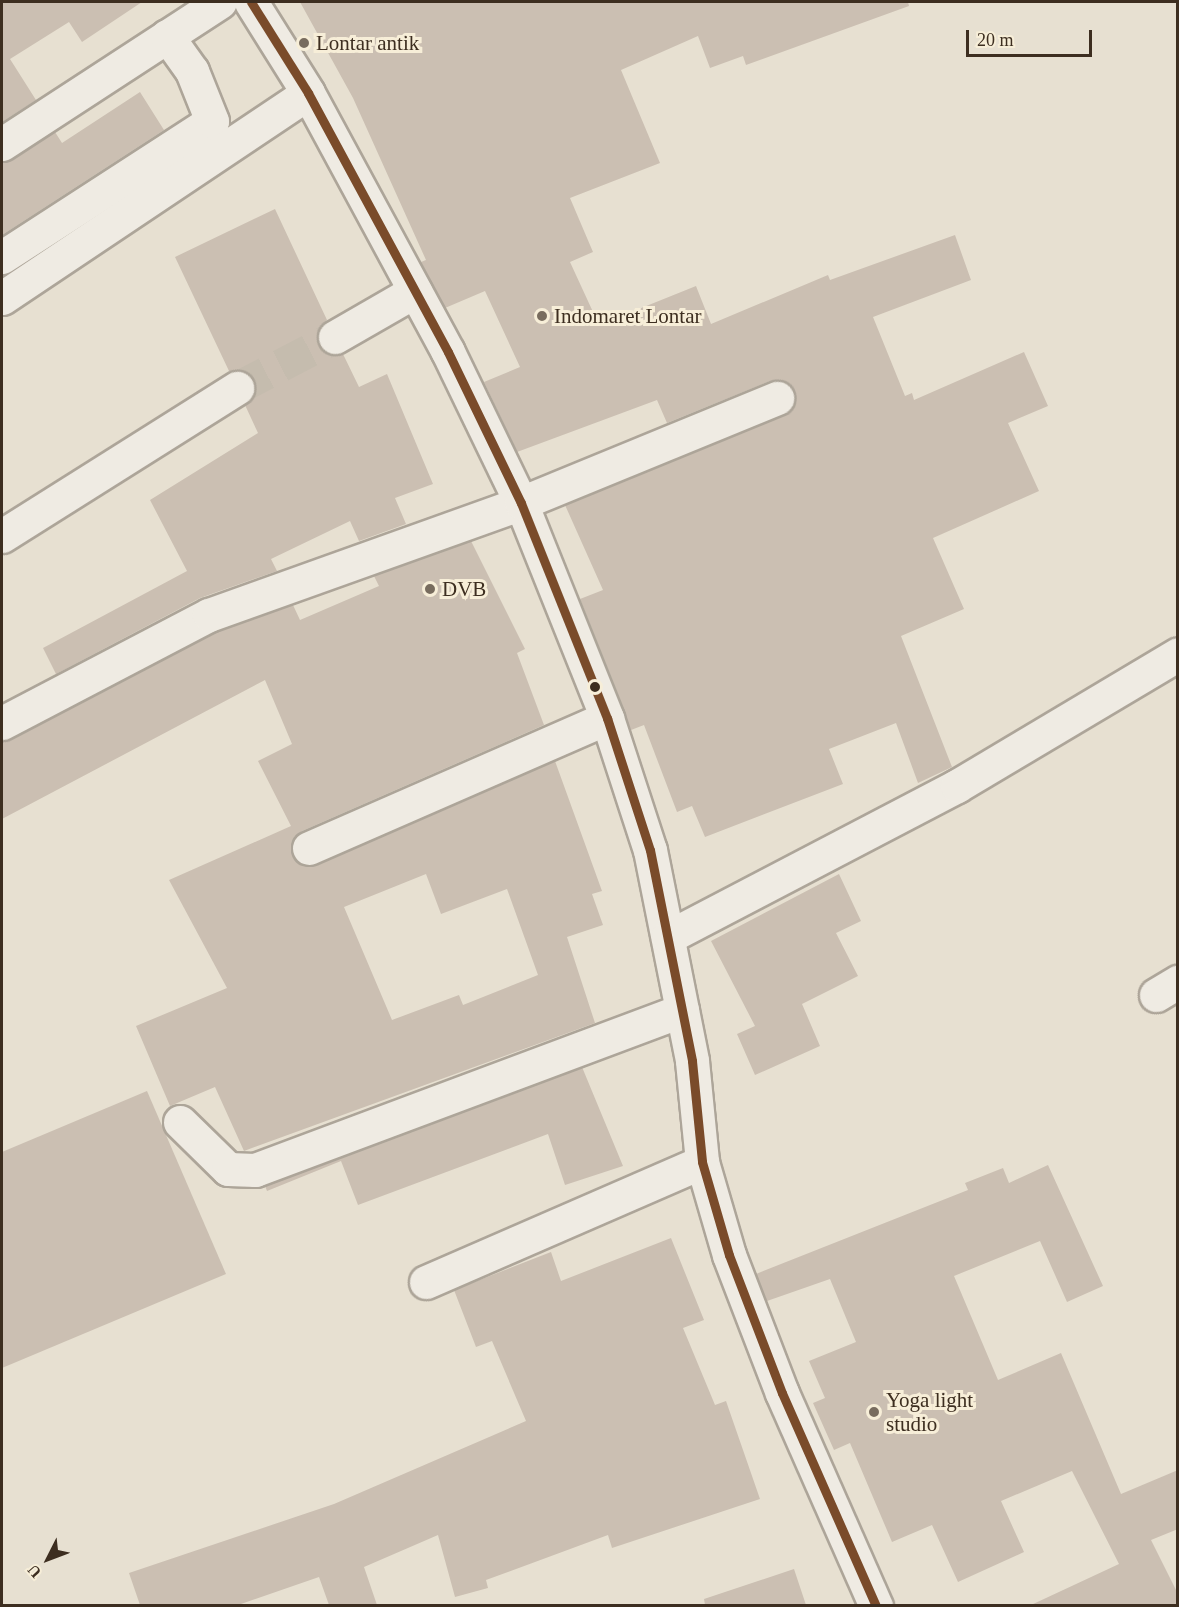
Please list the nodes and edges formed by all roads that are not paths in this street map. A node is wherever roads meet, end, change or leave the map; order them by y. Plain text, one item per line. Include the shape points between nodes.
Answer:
1 (220, 2) edge
2 (251, 2) edge
3 (167, 36) junction
4 (308, 93) junction
5 (2, 144) edge
6 (2, 257) edge
7 (415, 291) junction
8 (2, 298) edge
9 (335, 337) tunnel mouth
10 (237, 388) tunnel mouth
11 (777, 398) dead end
12 (521, 503) junction
13 (2, 536) edge
14 (1178, 654) edge
15 (607, 718) junction
16 (2, 723) edge
17 (309, 848) dead end
18 (668, 937) junction
19 (682, 1010) junction
20 (180, 1122) dead end
21 (702, 1162) junction
22 (426, 1282) dead end
23 (876, 1605) edge

1 - 3 street
2 - 4 street
3 - 5 street
3 - 6 street via 192,71 212,121
4 - 7 street
4 - 8 street
7 - 9 street
7 - 12 street
10 - 13 street
11 - 12 street
12 - 15 street
12 - 16 street via 209,615
14 - 18 street via 957,786
15 - 17 street
15 - 18 street via 650,850
18 - 19 street
19 - 20 street via 255,1170 228,1169
19 - 21 street
21 - 22 street
21 - 23 street via 729,1255 778,1382

